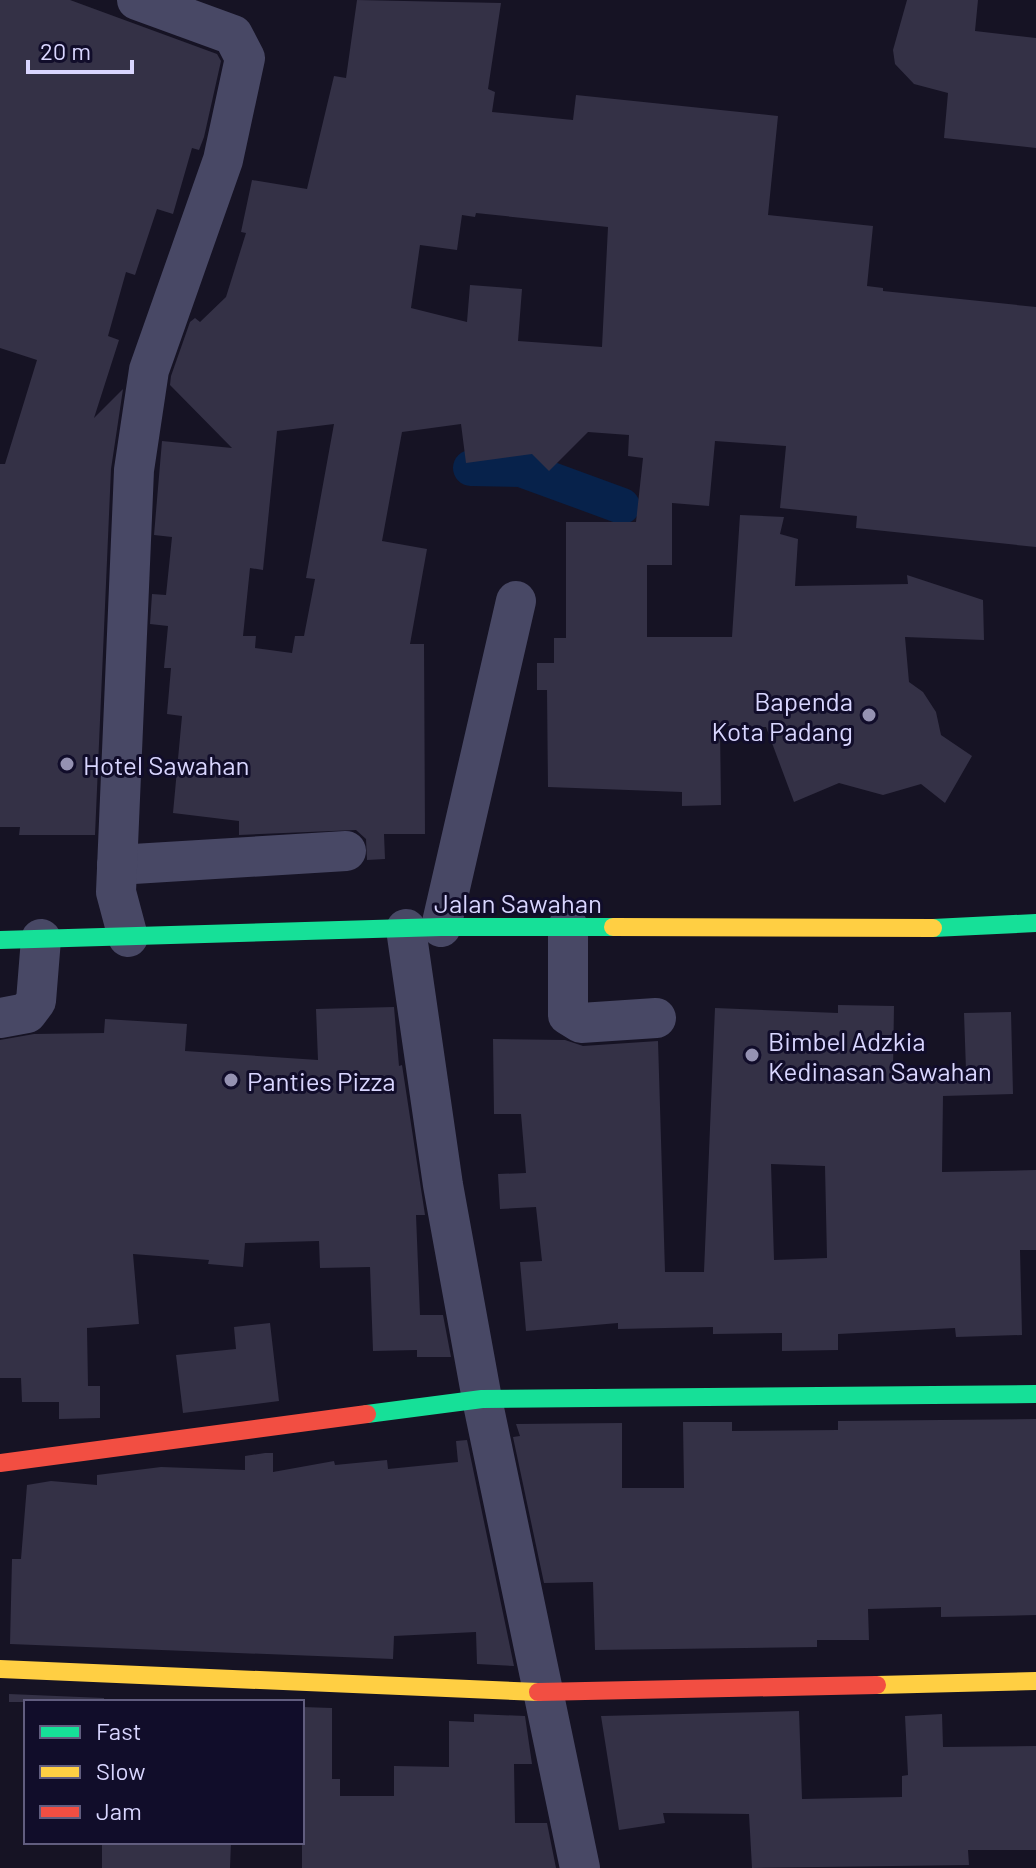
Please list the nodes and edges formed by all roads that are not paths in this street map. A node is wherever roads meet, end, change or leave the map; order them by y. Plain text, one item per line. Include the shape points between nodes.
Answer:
1 (137, 0) edge
2 (516, 601) dead end
3 (346, 851) dead end
4 (117, 865) junction
5 (1036, 923) edge
6 (568, 927) junction
7 (423, 928) junction
8 (128, 937) junction
9 (41, 939) junction
10 (0, 940) edge
11 (0, 1018) edge
12 (656, 1018) dead end
13 (1036, 1394) edge
14 (482, 1399) junction
15 (0, 1463) edge
16 (0, 1669) edge
17 (1036, 1681) edge
18 (541, 1692) junction
19 (580, 1868) edge

1 - 4 street via 233,35 241,45 245,70 223,160 149,370 134,470
2 - 7 street
3 - 4 street
4 - 8 street via 117,903
5 - 6 street, Jalan Sawahan via 929,928
6 - 7 street, Jalan Sawahan
6 - 12 street via 568,1015 581,1023
7 - 8 street, Jalan Sawahan
7 - 14 street via 443,1185
8 - 9 street, Jalan Sawahan
9 - 10 street, Jalan Sawahan
9 - 11 street via 36,1001 27,1013
13 - 14 street
14 - 15 street
14 - 18 street
16 - 18 street
17 - 18 street
18 - 19 street

